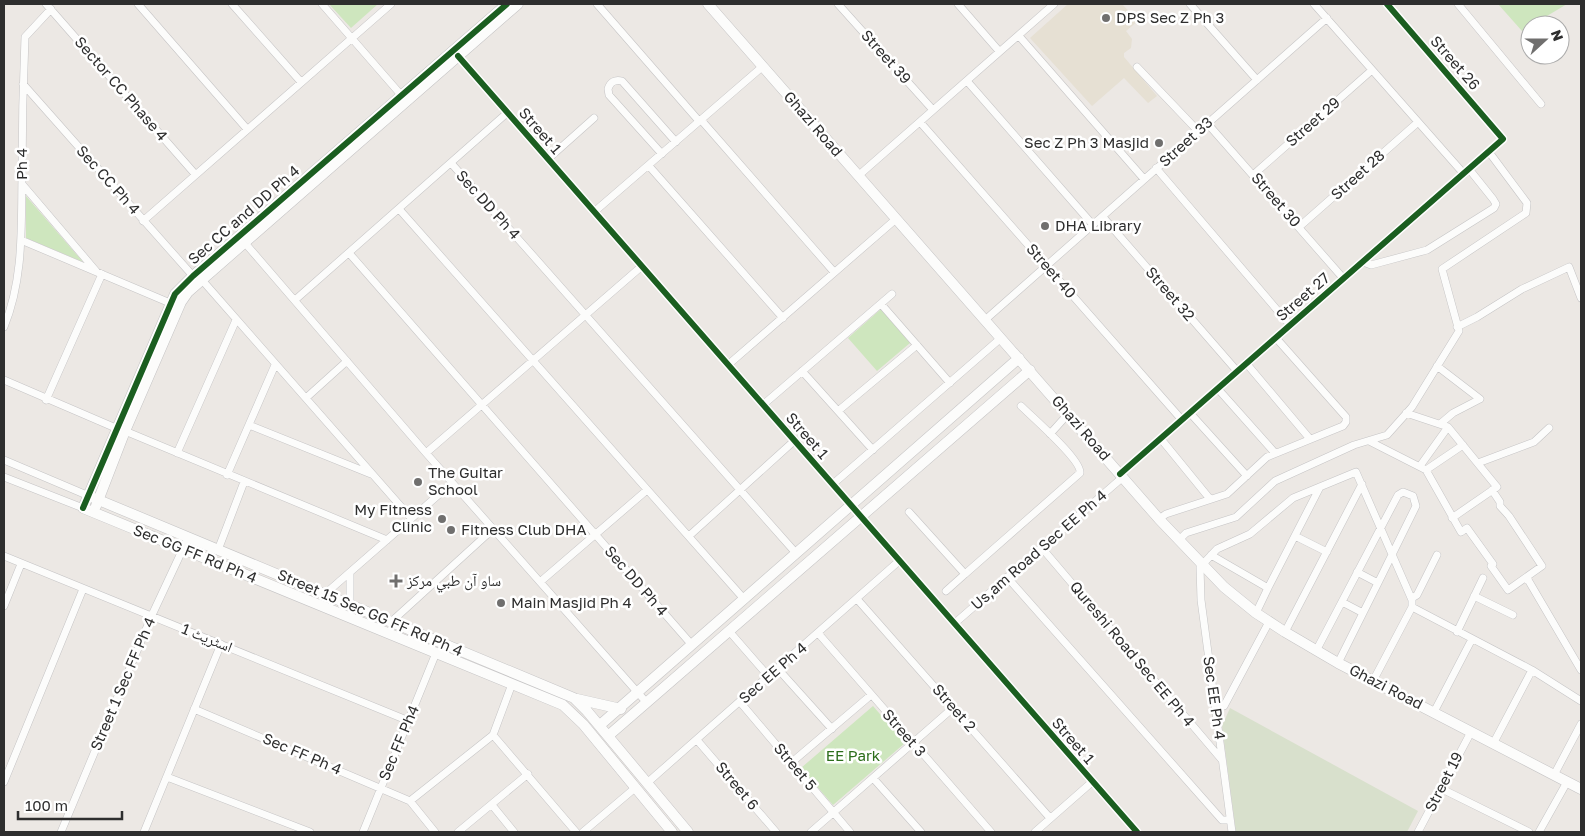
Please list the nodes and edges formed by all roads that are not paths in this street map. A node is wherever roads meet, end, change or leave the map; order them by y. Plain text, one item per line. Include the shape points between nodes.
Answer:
1 (138, 4) edge
2 (232, 4) edge
3 (322, 4) edge
4 (391, 4) edge
5 (506, 4) edge
6 (518, 4) edge
7 (597, 4) edge
8 (708, 4) edge
9 (838, 4) edge
10 (958, 4) edge
11 (1054, 4) edge
12 (1190, 4) edge
13 (1314, 4) edge
14 (1387, 4) edge
15 (1458, 4) edge
16 (48, 6) edge
17 (1327, 18) junction
18 (1019, 36) junction
19 (351, 39) junction
20 (999, 51) junction
21 (458, 56) junction
22 (762, 67) junction
23 (1137, 67) dead end
24 (1372, 70) junction
25 (1257, 80) junction
26 (967, 81) junction
27 (301, 82) junction
28 (23, 84) junction
29 (402, 96) junction
30 (1542, 104) dead end
31 (934, 110) junction
32 (507, 113) junction
33 (594, 118) dead end
34 (700, 121) junction
35 (920, 122) junction
36 (1207, 123) junction
37 (1417, 123) junction
38 (247, 129) junction
39 (1198, 131) junction
40 (1503, 139) joint
41 (676, 142) junction
42 (1489, 152) junction
43 (662, 154) junction
44 (548, 159) junction
45 (451, 163) junction
46 (649, 166) junction
47 (1156, 168) junction
48 (1466, 171) junction
49 (195, 174) junction
50 (1253, 175) junction
51 (858, 176) junction
52 (1144, 179) junction
53 (22, 184) junction
54 (399, 209) junction
55 (594, 212) junction
56 (1103, 217) junction
57 (896, 219) junction
58 (144, 221) junction
59 (1093, 225) junction
60 (1299, 227) junction
61 (22, 240) junction
62 (245, 243) junction
63 (349, 253) junction
64 (1363, 262) junction
65 (1046, 264) junction
66 (642, 266) junction
67 (834, 272) junction
68 (100, 273) junction
69 (197, 278) junction
70 (1344, 278) junction
71 (892, 294) dead end
72 (1581, 298) edge
73 (295, 300) junction
74 (170, 303) junction
75 (881, 304) junction
76 (586, 314) junction
77 (783, 318) junction
78 (236, 320) junction
79 (984, 320) junction
80 (1290, 325) junction
81 (4, 327) edge
82 (1457, 327) junction
83 (1001, 338) junction
84 (1276, 338) junction
85 (917, 345) junction
86 (1018, 358) junction
87 (532, 360) junction
88 (347, 361) junction
89 (1246, 363) junction
90 (728, 364) junction
91 (275, 365) junction
92 (1437, 366) junction
93 (1030, 370) junction
94 (802, 371) junction
95 (1238, 371) junction
96 (4, 380) edge
97 (950, 383) junction
98 (1218, 389) junction
99 (306, 398) junction
100 (46, 400) junction
101 (764, 404) junction
102 (481, 405) junction
103 (1021, 406) dead end
104 (838, 411) junction
105 (1190, 413) junction
106 (1406, 413) junction
107 (1068, 414) junction
108 (1182, 420) junction
109 (1440, 424) junction
110 (249, 425) junction
111 (1448, 427) junction
112 (1549, 428) dead end
113 (122, 430) junction
114 (1050, 434) junction
115 (1161, 439) junction
116 (1310, 439) junction
117 (794, 441) junction
118 (1369, 441) junction
119 (1463, 446) junction
120 (873, 450) junction
121 (177, 453) junction
122 (426, 453) junction
123 (1275, 453) junction
124 (4, 460) edge
125 (1478, 463) junction
126 (1423, 468) junction
127 (371, 474) junction
128 (226, 475) junction
129 (1122, 476) junction
130 (1247, 476) junction
131 (4, 477) edge
132 (244, 482) junction
133 (452, 483) junction
134 (832, 484) junction
135 (1362, 484) junction
136 (1320, 486) junction
137 (647, 490) junction
138 (1492, 490) junction
139 (739, 491) junction
140 (88, 496) junction
141 (1210, 499) junction
142 (99, 500) junction
143 (851, 505) junction
144 (83, 508) junction
145 (909, 512) dead end
146 (94, 513) junction
147 (860, 516) junction
148 (411, 518) junction
149 (1452, 518) junction
150 (1159, 519) junction
151 (1380, 525) junction
152 (493, 529) junction
153 (595, 534) junction
154 (689, 536) junction
155 (1295, 536) junction
156 (188, 538) junction
157 (387, 540) junction
158 (1178, 540) junction
159 (1041, 547) junction
160 (184, 549) junction
161 (218, 550) junction
162 (796, 552) junction
163 (1327, 552) junction
164 (1392, 554) junction
165 (1211, 555) junction
166 (1437, 555) dead end
167 (4, 556) edge
168 (899, 561) junction
169 (21, 564) junction
170 (1202, 564) junction
171 (1357, 572) junction
172 (350, 573) junction
173 (965, 574) junction
174 (1006, 577) junction
175 (1483, 578) dead end
176 (1527, 578) junction
177 (540, 582) junction
178 (1378, 583) junction
179 (1268, 588) junction
180 (83, 589) junction
181 (946, 591) dead end
182 (325, 594) junction
183 (1474, 596) junction
184 (1412, 598) junction
185 (744, 599) junction
186 (858, 599) junction
187 (1342, 602) junction
188 (4, 606) edge
189 (352, 606) junction
190 (1412, 607) junction
191 (1256, 613) junction
192 (1363, 613) junction
193 (152, 615) junction
194 (1513, 615) dead end
195 (350, 618) junction
196 (390, 622) junction
197 (1269, 622) junction
198 (955, 623) junction
199 (729, 631) junction
200 (1285, 632) junction
201 (1457, 632) junction
202 (818, 633) junction
203 (1472, 639) junction
204 (221, 644) junction
205 (692, 645) junction
206 (1316, 651) junction
207 (436, 653) junction
208 (1338, 663) junction
209 (778, 669) junction
210 (1532, 670) junction
211 (1581, 670) edge
212 (769, 677) junction
213 (1373, 681) junction
214 (512, 684) junction
215 (639, 693) junction
216 (871, 695) junction
217 (574, 698) junction
218 (1581, 700) edge
219 (740, 702) junction
220 (647, 703) junction
221 (954, 707) junction
222 (621, 708) junction
223 (194, 709) junction
224 (1214, 709) junction
225 (1434, 712) junction
226 (409, 721) junction
227 (1581, 724) edge
228 (600, 726) junction
229 (832, 729) junction
230 (1471, 732) junction
231 (493, 735) junction
232 (608, 736) junction
233 (697, 740) junction
234 (913, 743) junction
235 (1493, 744) junction
236 (1222, 761) junction
237 (791, 763) junction
238 (528, 774) junction
239 (1554, 775) junction
240 (167, 777) junction
241 (873, 778) junction
242 (4, 782) edge
243 (1092, 782) junction
244 (1567, 782) junction
245 (647, 783) junction
246 (381, 787) junction
247 (635, 788) junction
248 (1440, 788) junction
249 (1581, 789) edge
250 (410, 800) junction
251 (492, 805) junction
252 (833, 813) junction
253 (1050, 818) junction
254 (1230, 820) junction
255 (1132, 831) edge
256 (62, 832) edge
257 (144, 832) edge
258 (310, 832) edge
259 (363, 832) edge
260 (435, 832) edge
261 (458, 832) edge
262 (514, 832) edge
263 (576, 832) edge
264 (583, 832) edge
265 (672, 832) edge
266 (688, 832) edge
267 (776, 832) edge
268 (812, 832) edge
269 (850, 832) edge
270 (921, 832) edge
271 (991, 832) edge
272 (1035, 832) edge
273 (1232, 832) edge
274 (1418, 832) edge
275 (1529, 832) edge
276 (1539, 832) edge

1 - 38 street
2 - 27 street
3 - 19 street
4 - 19 street
5 - 29 main road, Sec CC and DD Ph 4
6 - 21 main road, Sec CC and DD Ph 4
7 - 34 street
8 - 22 main road, Ghazi Road
9 - 31 street, Street 39
10 - 20 street
11 - 18 street
12 - 25 street
13 - 17 street
14 - 40 street, Street 26
15 - 30 street
16 - 28 street, Ph 4 via 25,37
16 - 49 street, Sector CC Phase 4
17 - 24 street
17 - 25 street, Street 33
18 - 20 street
18 - 52 street
19 - 27 street
19 - 29 street
20 - 26 street
21 - 32 street, Street 1
21 - 62 main road, Sec CC and DD Ph 4
22 - 34 street
22 - 51 main road, Ghazi Road
23 - 39 street
24 - 37 street
24 - 50 street, Street 29
25 - 36 street, Street 33
26 - 31 street
26 - 59 street
27 - 38 street
28 - 53 street, Ph 4
28 - 58 street, Sec CC Ph 4
29 - 69 main road, Sec CC and DD Ph 4
31 - 35 street
32 - 44 street, Street 1
32 - 45 street
33 - 44 street
34 - 41 street
34 - 67 street
35 - 51 street
35 - 65 street, Street 40
36 - 39 street, Street 33
36 - 50 street, Street 30
37 - 48 street
37 - 60 street, Street 28
38 - 49 street
39 - 47 street, Street 33
40 - 42 street, Street 27
41 - 43 street
41 - 43 street via 622,81 611,82 609,95
42 - 48 street, Street 27
42 - 82 street via 1527,203 1526,213 1442,269
43 - 46 street
44 - 55 street, Street 1
45 - 54 street
45 - 76 street, Sec DD Ph 4
46 - 55 street
46 - 77 street
47 - 52 street, Street 33
47 - 80 street
48 - 64 street, Street 27
48 - 64 street via 1493,199 1494,208 1427,250 1371,265
49 - 58 street
50 - 60 street, Street 30
51 - 57 main road, Ghazi Road
52 - 56 street, Street 33
53 - 61 street, Ph 4
53 - 68 street
54 - 63 street
54 - 87 street
55 - 66 street, Street 1
56 - 59 street, Street 33
56 - 95 street, Street 32
57 - 67 street
57 - 79 main road, Ghazi Road
58 - 69 street, Sec CC Ph 4
59 - 65 street, Street 33
60 - 70 street, Street 30
61 - 68 street
61 - 81 street, Ph 4 via 14,304
62 - 69 main road, Sec CC and DD Ph 4
62 - 73 street
63 - 73 street
63 - 102 street, Sec DD Ph 4
64 - 70 street, Street 27
65 - 79 street, Street 33
65 - 108 street, Street 40
66 - 76 street
66 - 90 street, Street 1
67 - 77 street
68 - 74 street
68 - 100 street
69 - 74 main road, Sec CC and DD Ph 4
69 - 78 street
69 - 113 main road, Sec CC and DD Ph 4 via 181,302
70 - 80 street, Street 27
71 - 75 street
72 - 82 street via 1569,267 1522,289
73 - 88 street
74 - 113 main road, Sec CC and DD Ph 4
75 - 85 street
75 - 94 street
76 - 87 street
76 - 139 street, Sec DD Ph 4
77 - 90 street
78 - 91 street
78 - 121 street
79 - 83 main road, Ghazi Road
80 - 84 street, Street 27
82 - 92 street via 1458,331
83 - 86 main road, Ghazi Road
83 - 97 street
84 - 89 street, Street 27
84 - 116 street via 1346,417 1343,426
85 - 97 street
85 - 104 street
86 - 93 main road, Ghazi Road
86 - 143 main road
87 - 102 street
87 - 137 street
88 - 99 street
88 - 122 street
89 - 95 street, Street 27
89 - 116 street
90 - 101 street, Street 1
91 - 99 street
91 - 110 street
92 - 106 street
92 - 109 street via 1480,399 1452,413
93 - 107 main road, Ghazi Road
93 - 147 main road
94 - 101 street
94 - 104 street
95 - 98 street, Street 27
96 - 100 street
97 - 120 street
98 - 105 street, Street 27
98 - 123 street
99 - 127 street
100 - 113 street
101 - 117 street, Street 1
102 - 122 street
102 - 153 street, Sec DD Ph 4
103 - 114 street
104 - 120 street
105 - 108 street, Street 27
105 - 130 street
106 - 109 street
106 - 118 street via 1387,435
107 - 114 street
107 - 129 main road, Ghazi Road
108 - 115 street, Street 27
109 - 111 street
110 - 127 street
110 - 128 street
111 - 119 street
111 - 126 street
112 - 125 street via 1534,442
113 - 121 street
113 - 140 main road, Sec CC and DD Ph 4
113 - 142 main road, Sec CC and DD Ph 4
114 - 173 street via 1079,466 1080,473
115 - 129 street, Street 27
115 - 141 street
116 - 123 street
117 - 134 street, Street 1
117 - 139 street
118 - 126 street
118 - 158 street via 1275,481 1236,517 1186,534
119 - 125 street
119 - 126 street
120 - 134 street
121 - 128 street
122 - 133 street
123 - 130 street
124 - 140 street, Street 15 Sec GG FF Rd Ph 4
125 - 138 street via 1497,487
126 - 149 street
127 - 148 street
128 - 132 street
129 - 150 main road, Ghazi Road
129 - 159 street, Us,am Road Sec EE Ph 4
130 - 141 street via 1227,494
131 - 144 street, Sec GG FF Rd Ph 4
132 - 157 street
132 - 161 street
133 - 148 street
133 - 152 street
134 - 143 street, Street 1
135 - 136 street via 1356,472
135 - 151 street
135 - 163 street
136 - 155 street
136 - 165 street via 1293,498 1250,534 1221,546
137 - 153 street
137 - 154 street
138 - 149 street
138 - 176 street via 1542,566
139 - 154 street
139 - 162 street, Sec DD Ph 4
140 - 142 main road, Street 15 Sec GG FF Rd Ph 4
140 - 144 main road, Sec CC and DD Ph 4
141 - 150 street
142 - 146 main road, Sec CC and DD Ph 4
142 - 156 main road, Street 15 Sec GG FF Rd Ph 4
143 - 147 street, Street 1
143 - 162 main road
144 - 146 main road, Sec GG FF Rd Ph 4
145 - 173 street
146 - 160 main road, Sec GG FF Rd Ph 4
147 - 168 street, Street 1
147 - 199 main road
148 - 157 street
149 - 176 street via 1461,532 1467,528 1508,590
150 - 158 main road, Ghazi Road
151 - 164 street
151 - 164 street via 1398,495 1403,492 1413,496 1416,506
151 - 171 street
152 - 177 street
152 - 196 street
153 - 177 street
153 - 205 street, Sec DD Ph 4
154 - 185 street
155 - 163 street
155 - 179 street
156 - 160 street, Street 1 Sec FF Ph 4
156 - 161 main road, Street 15 Sec GG FF Rd Ph 4
157 - 172 street
158 - 170 main road, Ghazi Road
159 - 174 street, Us,am Road Sec EE Ph 4
159 - 236 street, Qureshi Road Sec EE Ph 4
160 - 193 street, Street 1 Sec FF Ph 4
160 - 195 main road, Sec GG FF Rd Ph 4
161 - 182 main road, Street 15 Sec GG FF Rd Ph 4
162 - 185 main road
163 - 200 street
164 - 178 street
164 - 184 street
165 - 170 street
165 - 179 street
166 - 184 street via 1417,595
167 - 169 street, اسٹریٹ 1
168 - 186 street, Sec EE Ph 4
168 - 198 street, Street 1
169 - 180 street, اسٹریٹ 1
169 - 188 street
170 - 191 main road, Ghazi Road
170 - 224 street, Sec EE Ph 4 via 1199,571 1201,600
171 - 178 street
171 - 187 street
172 - 182 street
172 - 189 street
173 - 181 street
174 - 198 street, Us,am Road Sec EE Ph 4
174 - 254 street via 1222,820
175 - 183 street
176 - 211 street
177 - 215 street
178 - 192 street
179 - 191 street
180 - 193 street, اسٹریٹ 1
180 - 242 street
182 - 189 main road, Street 15 Sec GG FF Rd Ph 4
183 - 194 street
183 - 201 street
184 - 190 street
185 - 205 main road
186 - 202 street, Sec EE Ph 4
186 - 221 street, Street 2
187 - 192 street
187 - 206 street
189 - 195 main road
189 - 196 main road, Street 15 Sec GG FF Rd Ph 4
190 - 201 street
190 - 213 street
191 - 197 main road, Ghazi Road
192 - 208 street
193 - 204 street, اسٹریٹ 1
193 - 256 street, Street 1 Sec FF Ph 4
195 - 207 main road, Sec GG FF Rd Ph 4
196 - 217 main road, Street 15 Sec GG FF Rd Ph 4
197 - 200 main road, Ghazi Road
197 - 224 street via 1223,707
198 - 243 street, Street 1
199 - 212 street
199 - 220 main road
200 - 206 main road, Ghazi Road
201 - 203 street
202 - 209 street, Sec EE Ph 4
202 - 216 street, Street 3
203 - 210 street
203 - 225 street
204 - 223 street
204 - 226 street, اسٹریٹ 1
205 - 215 main road
206 - 208 main road, Ghazi Road
207 - 214 main road, Sec GG FF Rd Ph 4
207 - 226 street, Sec FF Ph4
208 - 213 main road, Ghazi Road
209 - 212 street, Sec EE Ph 4
209 - 229 street
210 - 218 street
210 - 235 street
212 - 219 street, Sec EE Ph 4
213 - 225 main road, Ghazi Road
214 - 231 street
214 - 247 main road, Sec GG FF Rd Ph 4 via 570,710
215 - 220 street
215 - 222 main road
216 - 229 street
216 - 234 street, Street 3
217 - 222 main road
217 - 228 main road, Street 15 Sec GG FF Rd Ph 4
219 - 233 street, Sec EE Ph 4
219 - 237 street, Street 5
220 - 232 main road
221 - 234 street
221 - 253 street, Street 2
222 - 228 main road
223 - 240 street
223 - 246 street, Sec FF Ph 4
224 - 236 street, Sec EE Ph 4
225 - 230 main road, Ghazi Road
226 - 246 street, Sec FF Ph4
227 - 239 street
228 - 232 main road, Street 15 Sec GG FF Rd Ph 4
229 - 237 street
230 - 235 main road, Ghazi Road
230 - 248 street, Street 19
231 - 238 street
231 - 250 street
232 - 245 main road, Street 15 Sec GG FF Rd Ph 4
233 - 245 street, Sec EE Ph 4
233 - 267 street, Street 6
234 - 241 street
234 - 271 street, Street 3
235 - 239 main road, Ghazi Road
236 - 254 street, Sec EE Ph 4
237 - 252 street, Street 5
238 - 251 street
238 - 263 street
239 - 244 main road, Ghazi Road
240 - 257 street
240 - 258 street
241 - 252 street
241 - 270 street
243 - 253 street
243 - 255 street, Street 1
244 - 249 main road, Ghazi Road
244 - 276 street
245 - 266 main road, Street 15 Sec GG FF Rd Ph 4
246 - 250 street, Sec FF Ph 4
246 - 259 street, Sec FF Ph4
247 - 264 street
247 - 265 main road, Sec GG FF Rd Ph 4
248 - 274 street, Street 19
248 - 275 street
250 - 260 street
251 - 261 street
251 - 262 street
252 - 268 street
252 - 269 street, Street 5
253 - 272 street
254 - 273 street, Sec EE Ph 4

